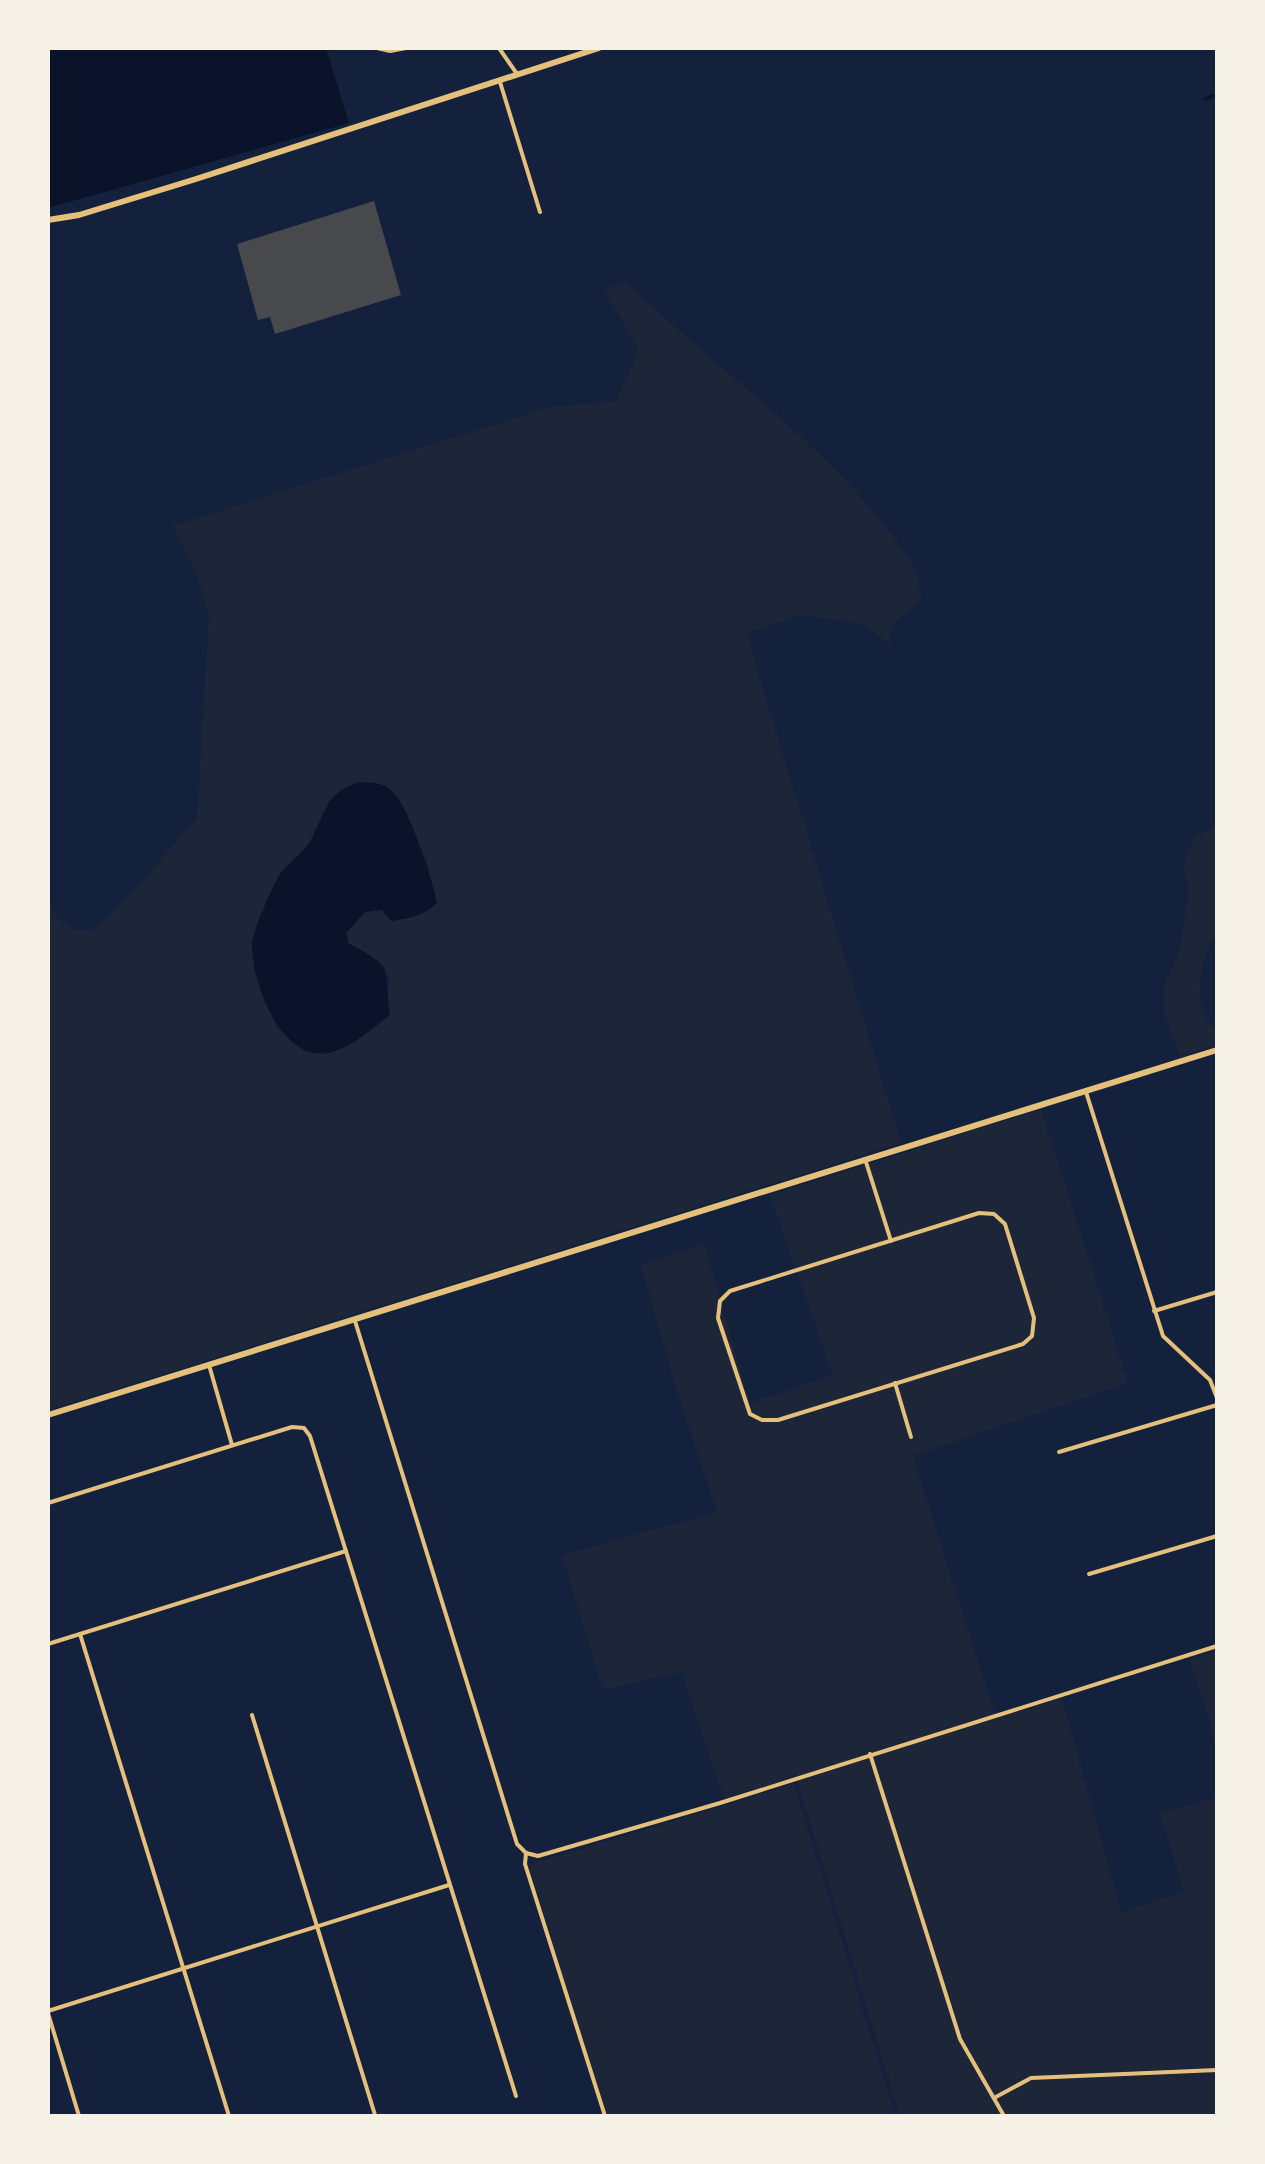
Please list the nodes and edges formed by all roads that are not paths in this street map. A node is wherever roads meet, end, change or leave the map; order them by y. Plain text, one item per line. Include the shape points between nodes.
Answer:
1 (377, 48) edge
2 (406, 48) edge
3 (499, 48) edge
4 (599, 48) edge
5 (518, 76) junction
6 (500, 82) junction
7 (540, 212) dead end
8 (48, 220) edge
9 (1217, 1050) edge
10 (1086, 1089) junction
11 (1217, 1145) edge
12 (1217, 1151) edge
13 (865, 1159) junction
14 (891, 1241) junction
15 (1217, 1292) edge
16 (1153, 1311) junction
17 (355, 1321) junction
18 (209, 1365) junction
19 (895, 1383) junction
20 (1217, 1398) edge
21 (1217, 1405) edge
22 (48, 1415) edge
23 (911, 1437) dead end
24 (232, 1445) junction
25 (1059, 1452) dead end
26 (48, 1503) edge
27 (1217, 1536) edge
28 (346, 1551) junction
29 (1089, 1574) dead end
30 (80, 1634) junction
31 (48, 1644) edge
32 (1217, 1646) edge
33 (252, 1715) dead end
34 (870, 1754) junction
35 (526, 1853) junction
36 (449, 1885) junction
37 (318, 1923) junction
38 (182, 1967) junction
39 (48, 2012) edge
40 (1217, 2070) edge
41 (516, 2096) dead end
42 (994, 2098) junction
43 (375, 2115) edge
44 (79, 2116) edge
45 (229, 2116) edge
46 (605, 2116) edge
47 (1004, 2116) edge

1 - 2 street
3 - 5 street
4 - 5 main road
5 - 6 main road
6 - 7 street
6 - 8 main road via 108,206
9 - 10 main road
10 - 13 main road
10 - 16 street
11 - 12 street
13 - 14 street
13 - 17 main road
14 - 19 street via 979,1213 994,1214 1005,1224 1034,1318 1032,1336 1023,1344
14 - 19 street via 730,1291 720,1301 718,1318 750,1414 762,1420 778,1420
15 - 16 street
16 - 20 street via 1163,1336 1210,1380
17 - 18 main road
17 - 35 street via 517,1844
18 - 22 main road
18 - 24 street
19 - 23 street
21 - 25 street
24 - 26 street
24 - 28 street via 304,1428
27 - 29 street
28 - 30 street
28 - 36 street
30 - 31 street
30 - 38 street
32 - 34 street
33 - 37 street
34 - 35 street via 538,1856
34 - 42 street via 960,2039
35 - 46 street via 525,1864
36 - 37 street
36 - 41 street
37 - 38 street
37 - 43 street
38 - 39 street
38 - 45 street
39 - 44 street
40 - 42 street via 1031,2078
42 - 47 street

